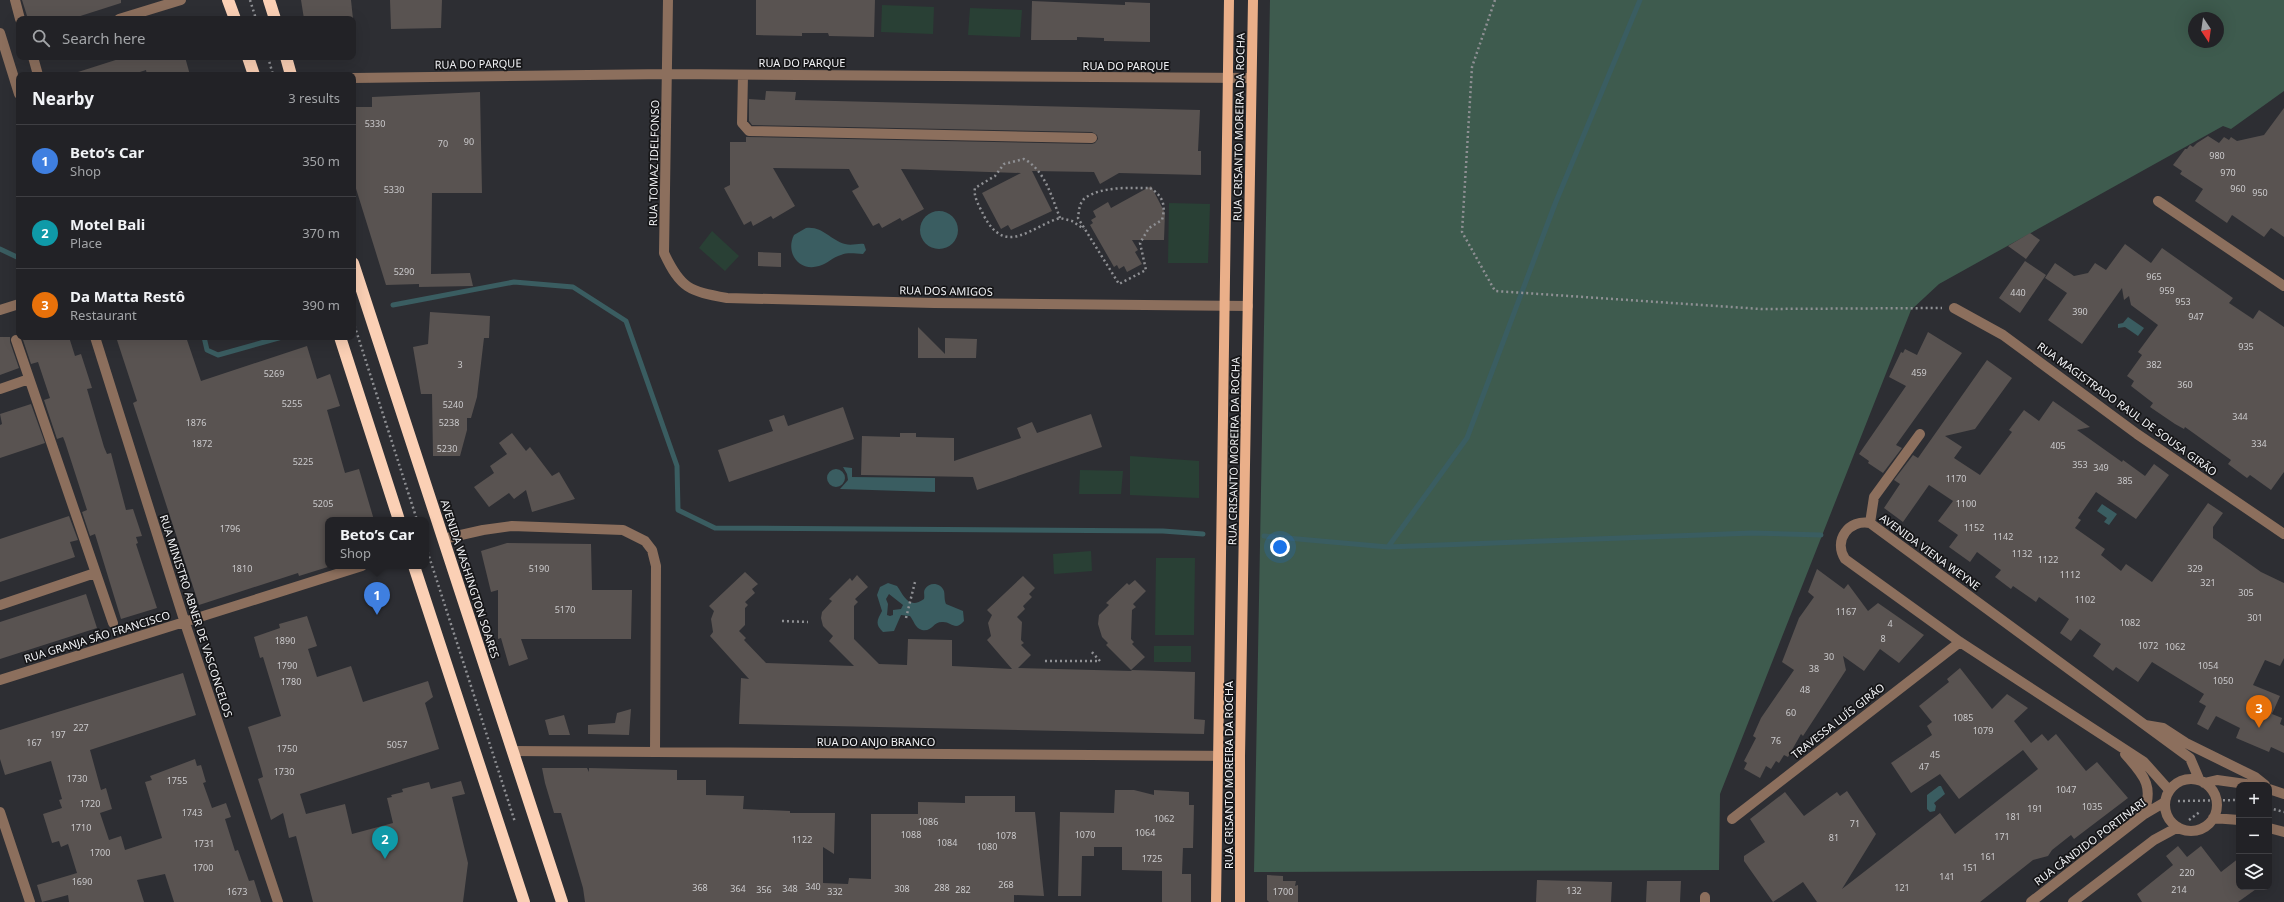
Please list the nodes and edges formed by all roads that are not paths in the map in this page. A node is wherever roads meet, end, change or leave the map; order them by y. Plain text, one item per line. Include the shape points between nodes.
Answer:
1 (15, 0) edge
2 (181, 0) edge
3 (228, 0) edge
4 (269, 0) edge
5 (668, 0) edge
6 (1229, 0) edge
7 (1253, 0) edge
8 (19, 16) edge
9 (129, 16) edge
10 (234, 16) edge
11 (274, 16) edge
12 (0, 33) edge
13 (33, 60) edge
14 (249, 60) edge
15 (287, 60) edge
16 (37, 72) edge
17 (253, 72) edge
18 (290, 72) edge
19 (668, 74) junction
20 (743, 75) junction
21 (356, 78) edge
22 (1228, 78) junction
23 (1251, 78) junction
24 (16, 84) edge
25 (1092, 138) dead end
26 (2158, 201) dead end
27 (664, 253) joint
28 (356, 272) edge
29 (2284, 286) edge
30 (16, 305) edge
31 (1226, 306) junction
32 (1248, 306) junction
33 (1954, 308) road end
34 (0, 310) edge
35 (16, 340) dead end
36 (96, 340) edge
37 (341, 340) edge
38 (29, 379) junction
39 (0, 389) edge
40 (1920, 434) dead end
41 (398, 517) edge
42 (1870, 523) junction
43 (2284, 534) edge
44 (443, 539) junction
45 (353, 569) edge
46 (415, 569) edge
47 (96, 573) junction
48 (0, 605) edge
49 (112, 623) dead end
50 (184, 623) junction
51 (1960, 642) junction
52 (0, 680) edge
53 (2143, 725) junction
54 (2118, 746) junction
55 (512, 751) junction
56 (655, 752) junction
57 (1218, 756) junction
58 (1240, 756) junction
59 (2201, 781) junction
60 (2261, 782) edge
61 (2236, 783) edge
62 (2272, 789) edge
63 (2169, 790) junction
64 (2284, 794) edge
65 (2165, 802) junction
66 (0, 812) edge
67 (2143, 815) junction
68 (2213, 818) junction
69 (1732, 819) dead end
70 (2236, 820) edge
71 (2178, 828) junction
72 (2272, 829) edge
73 (2284, 832) edge
74 (30, 902) edge
75 (278, 902) edge
76 (524, 902) edge
77 (562, 902) edge
78 (1216, 902) edge
79 (1240, 902) edge
80 (2031, 902) edge
81 (2073, 902) edge

1 - 8 street
2 - 9 street
3 - 10 highway
4 - 11 highway
5 - 19 street, RUA TOMAZ IDELFONSO
6 - 22 main road, RUA CRISANTO MOREIRA DA ROCHA
7 - 23 main road, RUA CRISANTO MOREIRA DA ROCHA
12 - 24 street
13 - 16 street
14 - 17 highway
15 - 18 highway
19 - 20 street, RUA DO PARQUE
19 - 21 street, RUA DO PARQUE
19 - 27 street, RUA TOMAZ IDELFONSO
20 - 22 street, RUA DO PARQUE
20 - 25 street via 742,123 749,131
22 - 23 street, RUA DO PARQUE
22 - 31 main road, RUA CRISANTO MOREIRA DA ROCHA
23 - 32 main road, RUA CRISANTO MOREIRA DA ROCHA
26 - 29 street
27 - 31 street, RUA DOS AMIGOS via 674,274 688,288 699,293 727,298
28 - 44 highway, AVENIDA WASHINGTON SOARES
30 - 34 street
31 - 32 street, RUA DOS AMIGOS
31 - 57 main road, RUA CRISANTO MOREIRA DA ROCHA
32 - 58 main road, RUA CRISANTO MOREIRA DA ROCHA
33 - 43 street, RUA MAGISTRADO RAUL DE SOUSA GIRÃO via 2003,335 2137,434
35 - 38 street
36 - 50 street, RUA MINISTRO ABNER DE VASCONCELOS
37 - 41 highway
38 - 39 street
38 - 47 street
40 - 42 street via 1874,497
42 - 51 street, AVENIDA VIENA WEYNE via 1858,524 1843,533 1840,544 1845,559
42 - 53 street, AVENIDA VIENA WEYNE
44 - 55 highway, AVENIDA WASHINGTON SOARES
44 - 56 street via 512,526 559,526 623,530 645,541 652,550 656,566
45 - 50 street, RUA GRANJA SÃO FRANCISCO
46 - 76 highway
47 - 48 street
47 - 49 street
50 - 52 street, RUA GRANJA SÃO FRANCISCO
50 - 75 street, RUA MINISTRO ABNER DE VASCONCELOS
51 - 54 street, AVENIDA VIENA WEYNE
51 - 69 street, TRAVESSA LUÍS GIRÃO
53 - 59 street, AVENIDA VIENA WEYNE via 2190,758
53 - 60 street via 2163,728
54 - 63 street, AVENIDA VIENA WEYNE via 2144,762
54 - 67 street via 2137,768 2148,787 2148,801
55 - 56 street, RUA DO ANJO BRANCO
55 - 77 highway, AVENIDA WASHINGTON SOARES
56 - 57 street, RUA DO ANJO BRANCO
57 - 58 street, RUA DO ANJO BRANCO
57 - 78 main road, RUA CRISANTO MOREIRA DA ROCHA
58 - 79 main road, RUA CRISANTO MOREIRA DA ROCHA
59 - 61 street
59 - 63 street via 2185,779
59 - 68 street, AVENIDA VIENA WEYNE via 2212,789 2216,808
62 - 64 street
63 - 65 street
65 - 67 street, RUA CÂNDIDO PORTINARI
65 - 71 street via 2170,821
66 - 74 street
67 - 80 street, RUA CÂNDIDO PORTINARI
68 - 70 street
68 - 71 street via 2198,830
71 - 81 street via 2154,840
72 - 73 street

